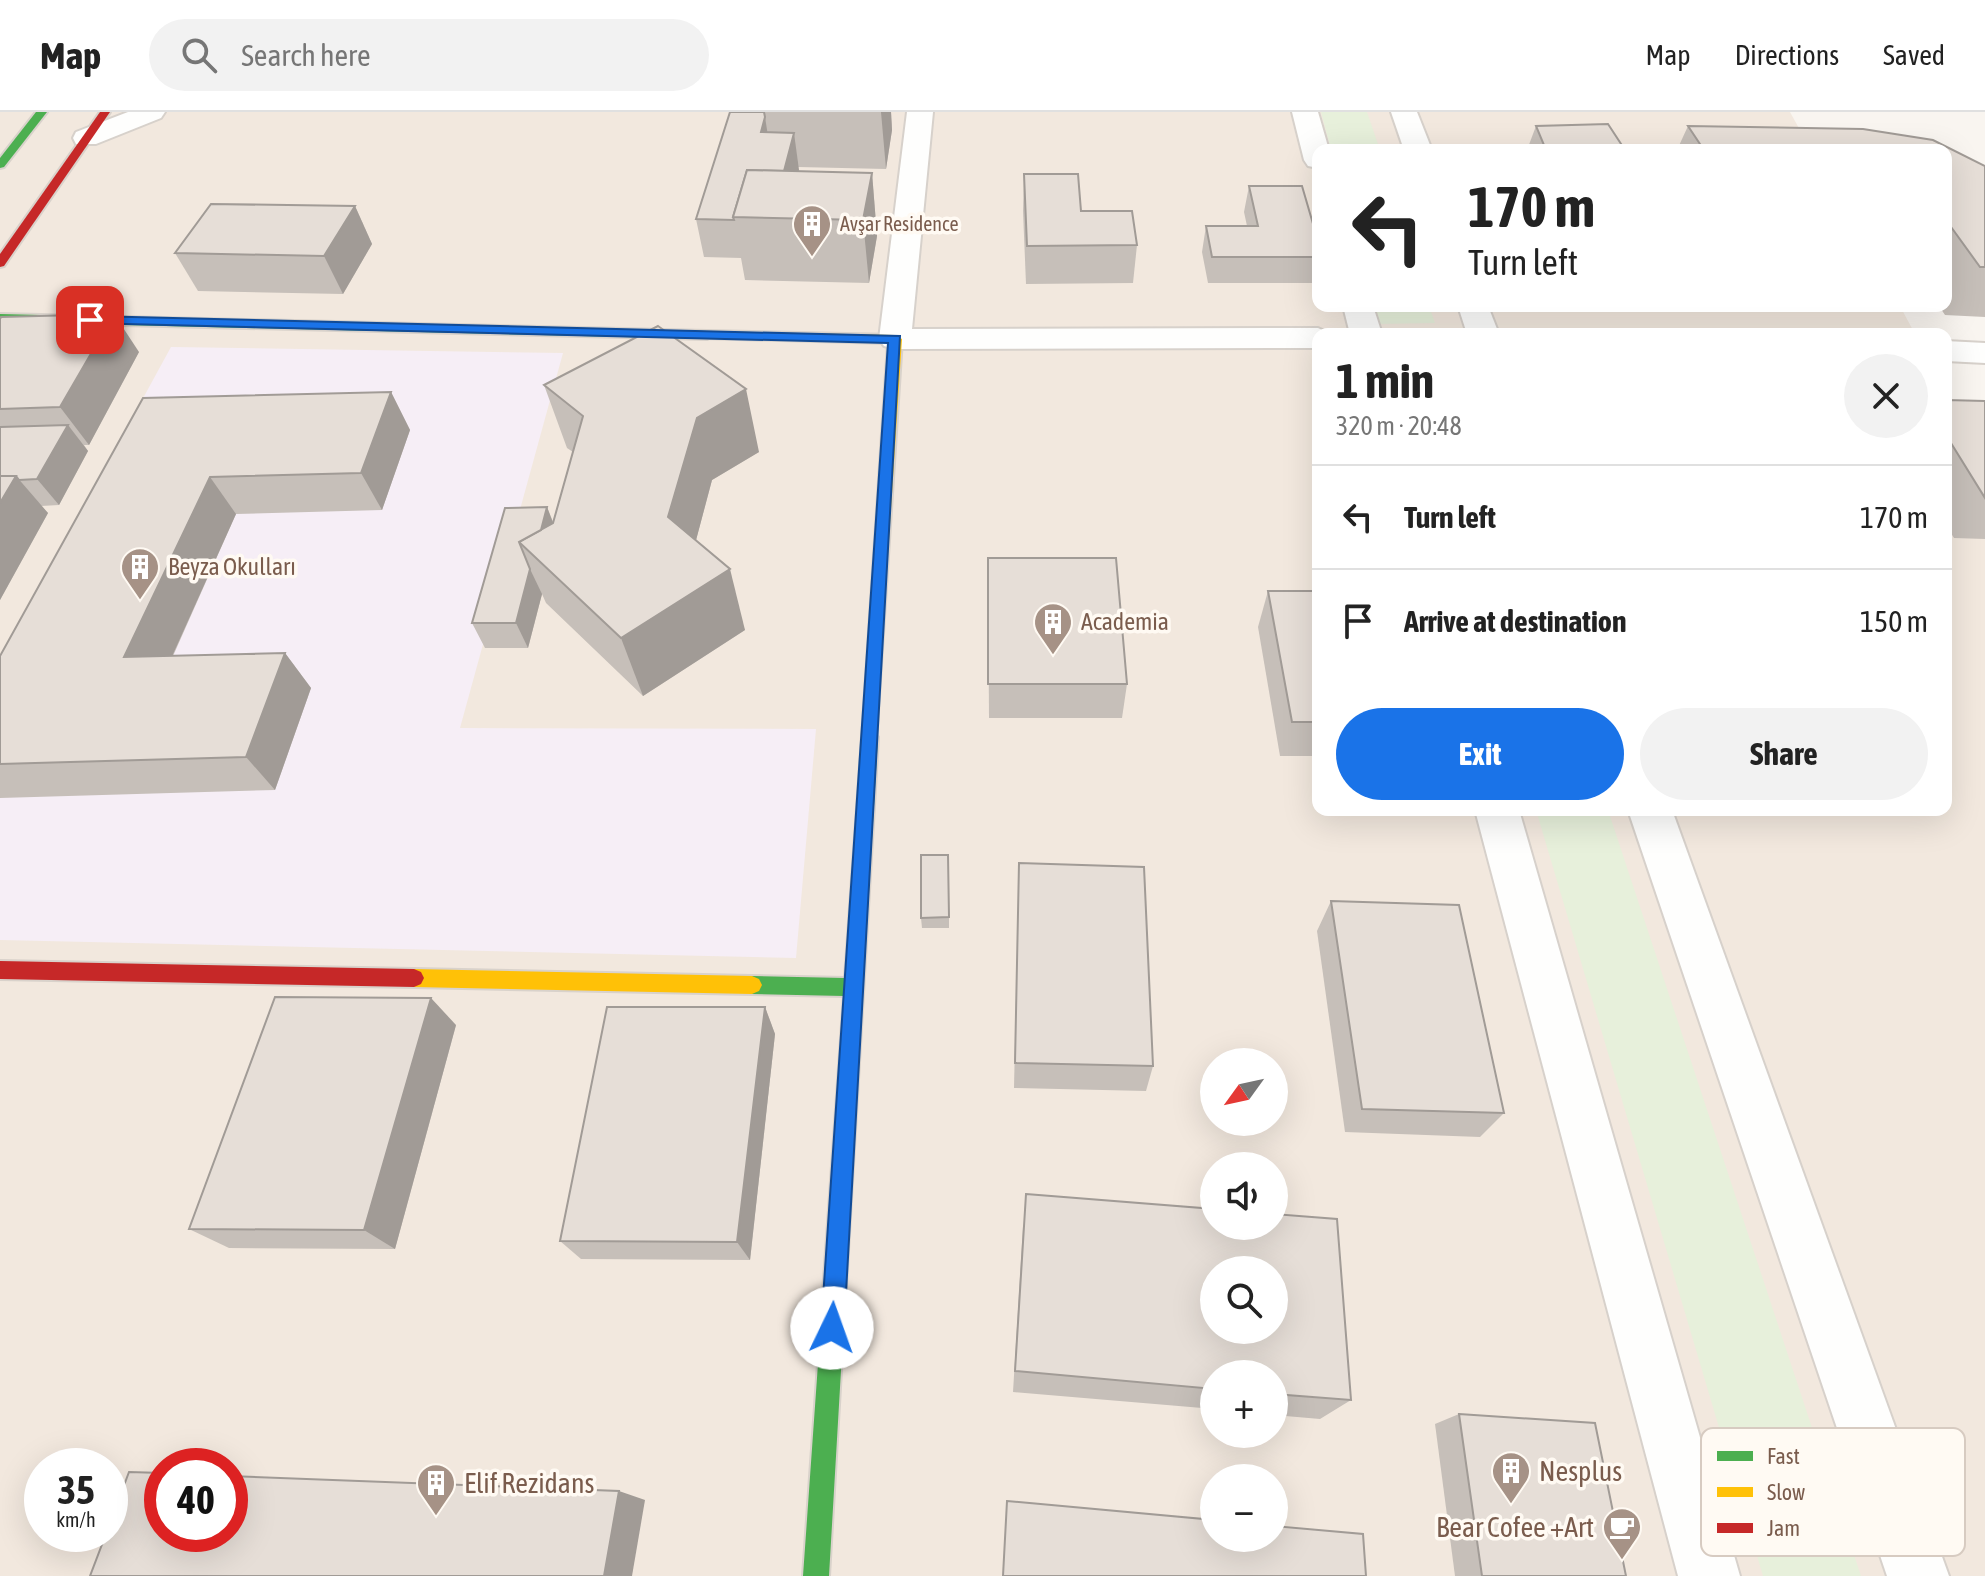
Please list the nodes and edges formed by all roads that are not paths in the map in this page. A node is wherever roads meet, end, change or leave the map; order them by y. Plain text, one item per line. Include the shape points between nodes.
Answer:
1 (42, 112) edge
2 (105, 112) edge
3 (152, 112) edge
4 (920, 112) edge
5 (1305, 112) edge
6 (1404, 112) edge
7 (86, 138) junction
8 (1314, 144) edge
9 (1416, 144) edge
10 (0, 165) edge
11 (0, 263) edge
12 (0, 318) edge
13 (1312, 338) edge
14 (895, 339) junction
15 (1952, 351) edge
16 (1985, 353) edge
17 (1499, 816) edge
18 (1652, 816) edge
19 (0, 970) edge
20 (854, 987) junction
21 (1866, 1428) edge
22 (1701, 1547) edge
23 (1703, 1556) edge
24 (1911, 1556) edge
25 (816, 1576) edge
26 (1709, 1576) edge
27 (1918, 1576) edge

1 - 10 street
2 - 7 street
3 - 7 street
4 - 14 street
5 - 8 street
6 - 9 street
7 - 11 street
12 - 14 street
13 - 14 street
14 - 20 street
15 - 16 street
17 - 22 street
18 - 21 street
19 - 20 street
20 - 25 street
23 - 26 street
24 - 27 street

